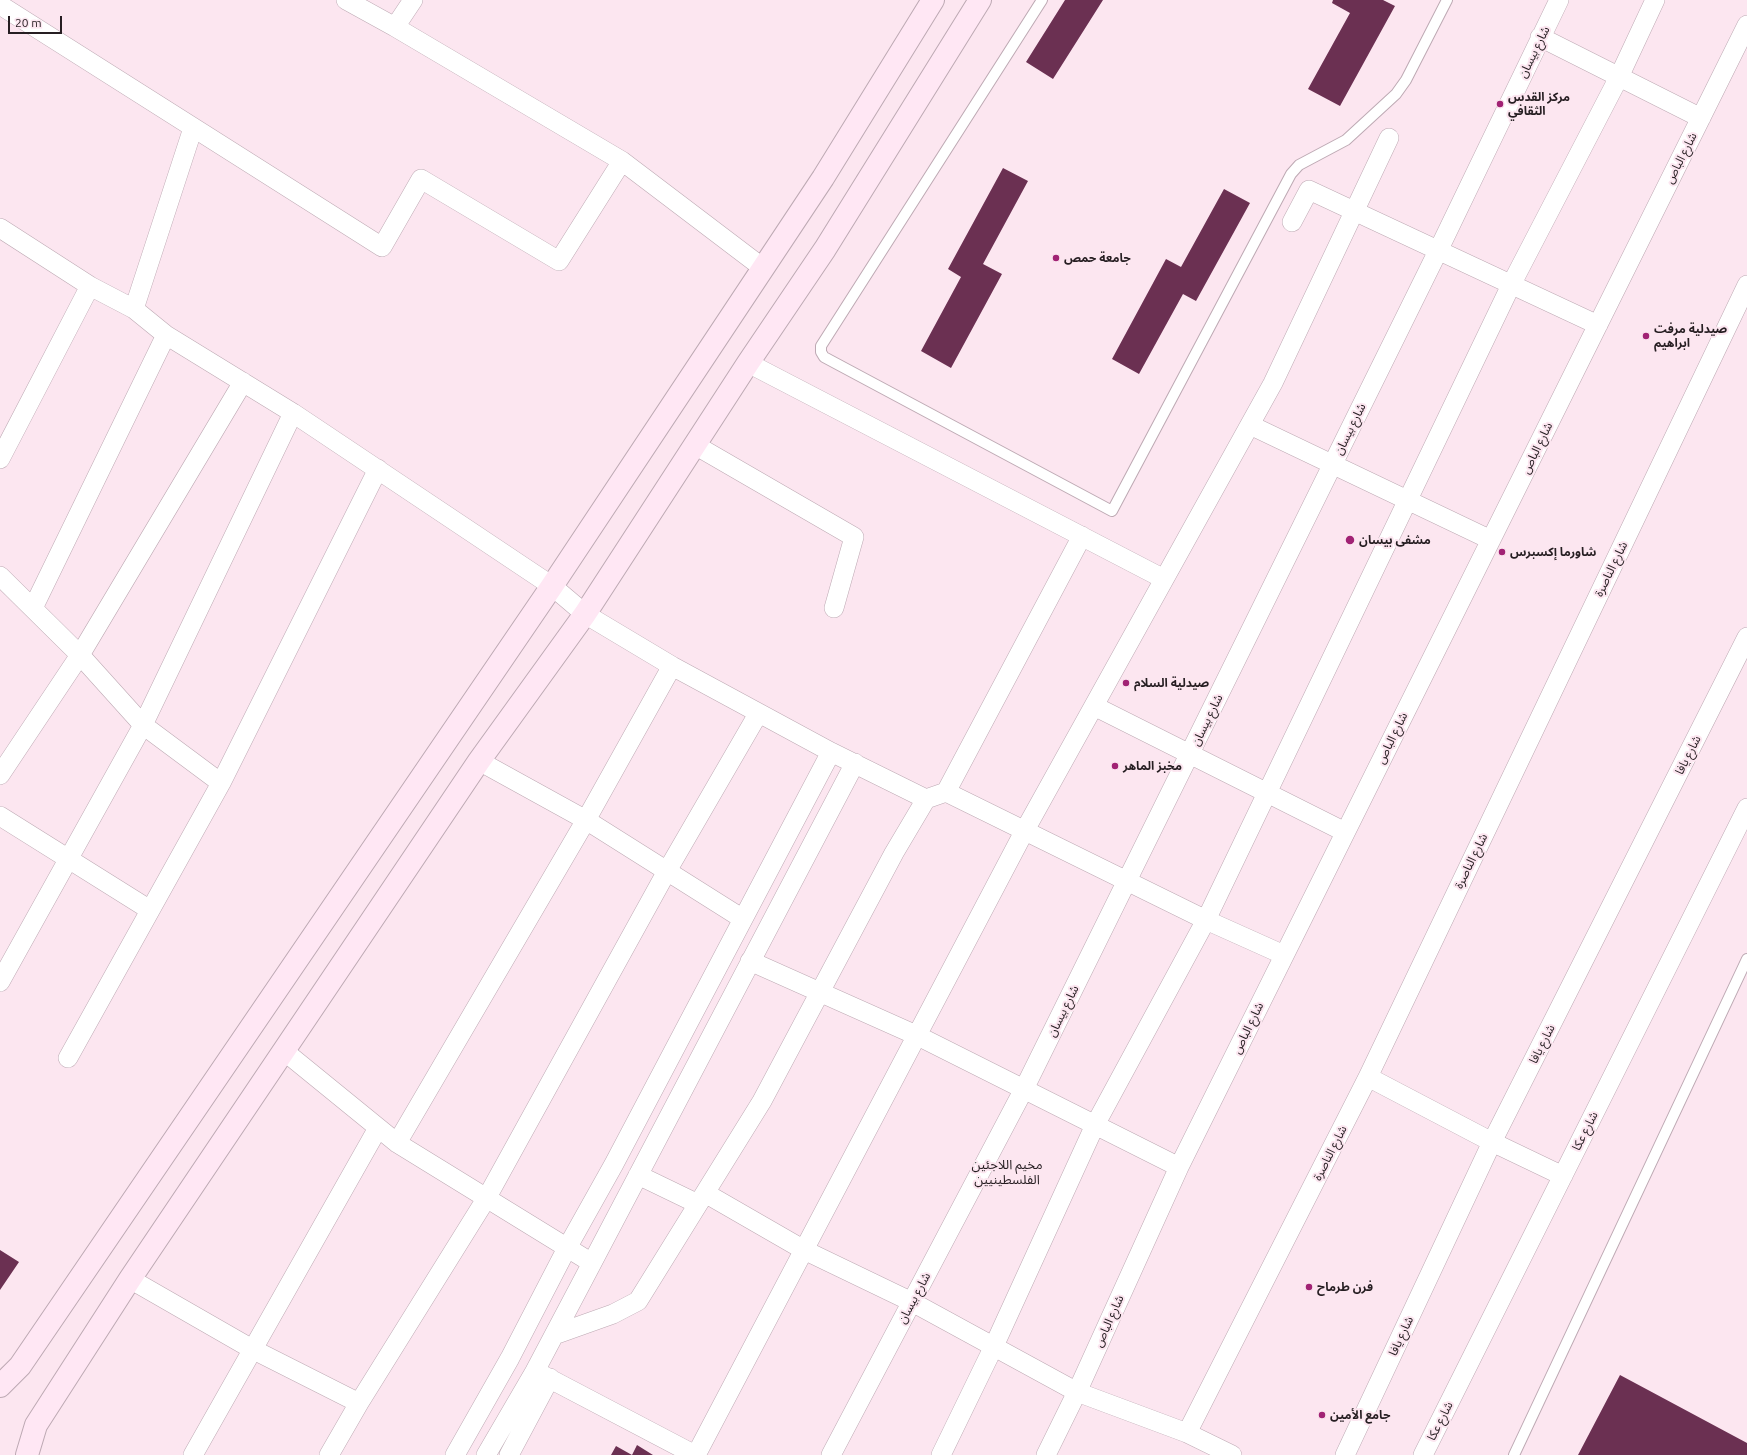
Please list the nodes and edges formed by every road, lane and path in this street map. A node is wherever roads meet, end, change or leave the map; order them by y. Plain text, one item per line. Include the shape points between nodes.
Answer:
1 (346, 0) edge
2 (412, 0) edge
3 (933, 0) edge
4 (980, 0) edge
5 (1042, 0) edge
6 (1447, 0) edge
7 (1559, 0) edge
8 (1655, 0) edge
9 (0, 5) edge
10 (1747, 25) edge
11 (395, 27) junction
12 (1540, 37) junction
13 (1619, 77) junction
14 (1701, 118) junction
15 (193, 128) junction
16 (1389, 138) dead end
17 (622, 161) junction
18 (1354, 212) junction
19 (1292, 222) dead end
20 (2, 234) edge
21 (1438, 251) junction
22 (762, 268) junction
23 (1511, 285) junction
24 (1747, 285) edge
25 (90, 286) junction
26 (134, 309) junction
27 (1598, 325) junction
28 (166, 335) junction
29 (748, 363) junction
30 (243, 382) junction
31 (294, 413) junction
32 (1250, 425) junction
33 (695, 445) junction
34 (0, 459) edge
35 (1333, 464) junction
36 (378, 469) junction
37 (1408, 501) junction
38 (1082, 536) junction
39 (1491, 540) junction
40 (0, 576) edge
41 (1164, 579) junction
42 (552, 586) junction
43 (33, 608) junction
44 (834, 608) dead end
45 (585, 614) junction
46 (1747, 638) edge
47 (80, 655) junction
48 (672, 666) junction
49 (1094, 706) junction
50 (758, 714) junction
51 (143, 725) junction
52 (831, 752) junction
53 (1190, 754) junction
54 (479, 761) junction
55 (855, 763) junction
56 (0, 774) edge
57 (221, 783) junction
58 (946, 792) junction
59 (1268, 793) junction
60 (926, 799) junction
61 (1747, 808) edge
62 (0, 816) edge
63 (586, 820) junction
64 (1025, 830) junction
65 (1345, 832) junction
66 (68, 860) junction
67 (667, 871) junction
68 (1127, 882) junction
69 (150, 910) junction
70 (743, 918) junction
71 (1206, 920) junction
72 (1284, 955) junction
73 (1747, 960) edge
74 (750, 961) junction
75 (0, 982) edge
76 (819, 993) junction
77 (918, 1036) junction
78 (284, 1051) junction
79 (68, 1058) dead end
80 (1368, 1077) junction
81 (1024, 1089) junction
82 (1095, 1125) junction
83 (378, 1128) junction
84 (1492, 1142) junction
85 (397, 1143) junction
86 (1179, 1167) junction
87 (638, 1175) junction
88 (1563, 1176) junction
89 (486, 1199) junction
90 (701, 1199) junction
91 (568, 1248) junction
92 (804, 1250) junction
93 (592, 1263) junction
94 (130, 1279) junction
95 (912, 1302) junction
96 (554, 1335) junction
97 (994, 1346) junction
98 (252, 1349) junction
99 (542, 1374) junction
100 (0, 1386) edge
101 (1077, 1392) junction
102 (359, 1403) junction
103 (1187, 1433) junction
104 (27, 1455) edge
105 (193, 1455) edge
106 (330, 1455) edge
107 (455, 1455) edge
108 (486, 1455) edge
109 (509, 1455) edge
110 (696, 1455) edge
111 (831, 1455) edge
112 (941, 1455) edge
113 (1046, 1455) edge
114 (1232, 1455) edge
115 (1345, 1455) edge
116 (1423, 1455) edge
117 (1514, 1455) edge

1 - 11 street
2 - 11 street
3 - 22 main road via 823,178
4 - 29 main road via 825,249
5 - 6 lane via 821,346 821,352 824,357 1112,511 1291,174 1299,165 1346,140 1396,94 1406,80
7 - 12 street, شارع بيسان
8 - 13 street
9 - 15 street
10 - 14 street, شارع الباص
11 - 17 street
12 - 13 street
12 - 21 street, شارع بيسان
13 - 14 street
13 - 23 street
14 - 27 street, شارع الباص
15 - 17 street via 382,247 422,179 559,261
15 - 26 street
16 - 18 street
17 - 22 street
18 - 19 street via 1309,190
18 - 21 street
18 - 32 street via 1273,384
20 - 25 street
21 - 23 street
21 - 35 street, شارع بيسان
22 - 42 main road
23 - 27 street
23 - 37 street
24 - 80 street, شارع الناصرة
25 - 26 street
25 - 34 street
26 - 28 street
27 - 39 street, شارع الباص
28 - 30 street
28 - 43 street
29 - 33 main road
29 - 38 street
30 - 31 street
30 - 47 street
31 - 36 street
31 - 51 street
32 - 35 street
32 - 41 street
33 - 44 street via 854,537
33 - 45 main road
35 - 37 street
35 - 53 street, شارع بيسان
36 - 42 street
36 - 57 street
37 - 39 street
37 - 59 street
38 - 41 street
38 - 58 street
39 - 65 street, شارع الباص
40 - 43 street
41 - 49 street
42 - 45 street
42 - 100 main road via 20,1366
43 - 47 street
45 - 48 street
45 - 54 main road
46 - 84 street, شارع يافا
47 - 51 street
47 - 56 street
48 - 50 street
48 - 63 street
49 - 53 street
49 - 64 street
50 - 52 street
50 - 67 street
51 - 57 street
51 - 66 street
52 - 55 street
52 - 70 street
53 - 59 street
53 - 68 street, شارع بيسان
54 - 63 street
54 - 78 main road
55 - 60 street
55 - 74 street
57 - 69 street
58 - 60 street
58 - 64 street
59 - 65 street
59 - 71 street
60 - 76 street
61 - 88 street, شارع عكا
62 - 66 street
63 - 67 street
63 - 85 street
64 - 68 street
64 - 77 street
65 - 72 street, شارع الباص
66 - 69 street
66 - 75 street
67 - 70 street
67 - 89 street
68 - 71 street
68 - 81 street, شارع بيسان
69 - 79 street
70 - 91 street
71 - 72 street
71 - 82 street
72 - 86 street, شارع الباص
73 - 117 lane
74 - 76 street
74 - 87 street
76 - 77 street
76 - 90 street via 762,1101
77 - 81 street
77 - 92 street
78 - 83 street
78 - 94 main road
80 - 84 street
80 - 103 street, شارع الناصرة
81 - 82 street
81 - 95 street, شارع بيسان
82 - 86 street
82 - 97 street
83 - 85 street
83 - 98 street
84 - 88 street
84 - 115 street, شارع يافا
85 - 89 street
86 - 101 street, شارع الباص
87 - 90 street
87 - 93 street
88 - 116 street, شارع عكا
89 - 91 street
89 - 102 street
90 - 92 street
90 - 96 street via 638,1301 613,1314
91 - 93 street
91 - 107 street
92 - 95 street
92 - 110 street
93 - 96 street
94 - 98 street
94 - 104 main road via 36,1425
95 - 97 street
95 - 111 street, شارع بيسان
96 - 99 street
97 - 101 street
97 - 112 street
98 - 102 street
98 - 105 street
99 - 108 street
99 - 109 street
99 - 110 street
101 - 103 street
101 - 113 street, شارع الباص
102 - 106 street
103 - 114 street

